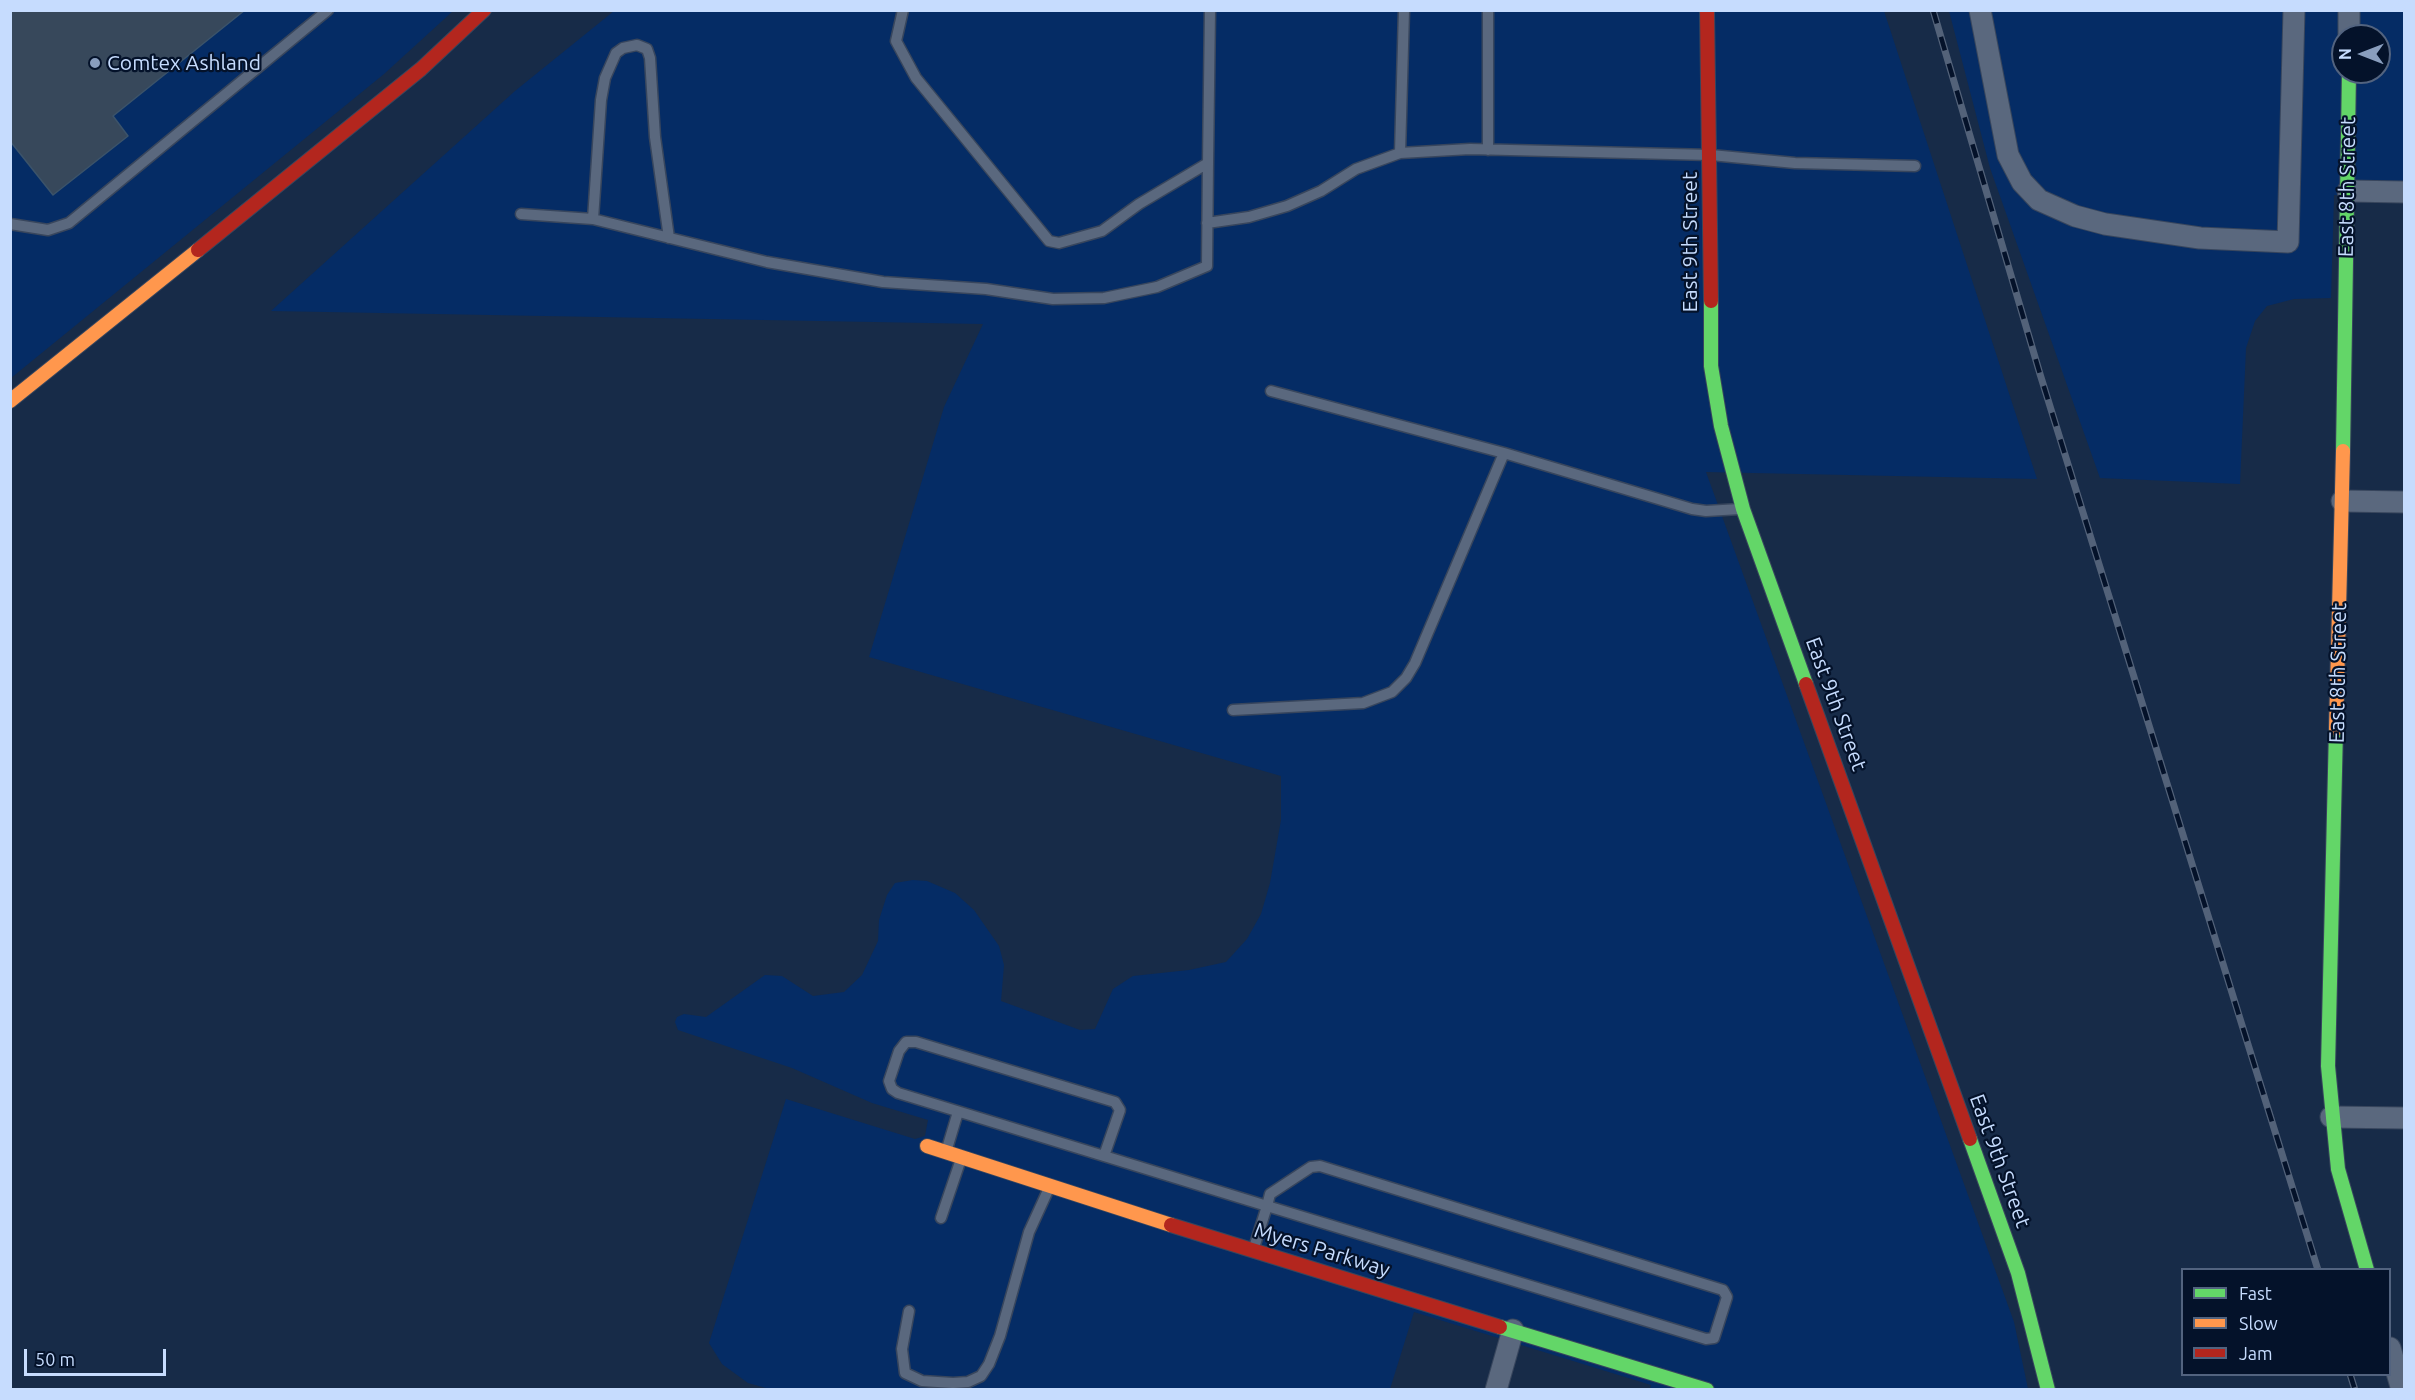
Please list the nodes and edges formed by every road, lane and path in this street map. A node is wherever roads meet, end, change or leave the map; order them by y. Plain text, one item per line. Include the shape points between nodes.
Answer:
1 (328, 10) edge
2 (484, 10) edge
3 (903, 10) edge
4 (1210, 10) edge
5 (1404, 10) edge
6 (1488, 10) edge
7 (1707, 10) edge
8 (1980, 10) edge
9 (2294, 10) edge
10 (2349, 84) edge
11 (1488, 150) junction
12 (1400, 153) junction
13 (1711, 155) junction
14 (1208, 163) junction
15 (1915, 166) dead end
16 (2348, 191) junction
17 (2404, 192) edge
18 (521, 214) dead end
19 (593, 219) junction
20 (1207, 223) junction
21 (10, 225) edge
22 (669, 238) junction
23 (1271, 391) dead end
24 (10, 401) edge
25 (1504, 453) junction
26 (2342, 501) junction
27 (2404, 502) edge
28 (1743, 508) junction
29 (1233, 710) dead end
30 (958, 1112) junction
31 (2331, 1117) junction
32 (2404, 1118) edge
33 (927, 1146) dead end
34 (946, 1153) junction
35 (1104, 1156) junction
36 (961, 1158) junction
37 (1051, 1186) junction
38 (1267, 1206) junction
39 (942, 1218) dead end
40 (1253, 1251) junction
41 (2367, 1268) edge
42 (909, 1311) dead end
43 (1513, 1330) junction
44 (2391, 1351) edge
45 (1496, 1389) edge
46 (1707, 1389) edge
47 (2048, 1389) edge
48 (2402, 1389) edge

1 - 21 lane via 69,223 48,230
2 - 24 main road via 346,132
3 - 14 lane via 896,41 916,78 1049,241 1072,242 1102,231 1138,204
4 - 14 lane
5 - 12 lane
6 - 11 lane
7 - 13 main road, East 9th Street
8 - 9 street via 2008,155 2022,182 2039,200 2074,216 2105,224 2200,238 2288,242
10 - 16 main road, East 8th Street
11 - 12 lane
11 - 13 lane
12 - 20 lane via 1356,169 1287,206
13 - 15 lane via 1795,163
13 - 28 main road, East 9th Street via 1711,366 1721,426
14 - 20 lane
16 - 17 street
16 - 26 main road, East 8th Street
18 - 19 lane
19 - 22 lane
19 - 22 lane via 605,78 616,53 637,45 647,49 650,58 655,137
20 - 22 lane via 1207,266 1157,287 1076,300 883,282 767,262
23 - 25 lane
25 - 28 lane via 1692,509
25 - 29 lane via 1415,663 1392,692 1362,704
26 - 27 street
26 - 31 main road, East 8th Street via 2328,1066
28 - 47 main road, East 9th Street via 2018,1273
30 - 34 lane
30 - 35 lane
30 - 35 lane via 891,1089 889,1081 906,1042 1114,1102 1120,1110
31 - 32 street
31 - 41 main road, East 8th Street via 2338,1169
33 - 34 main road, Myers Parkway
34 - 36 main road, Myers Parkway
35 - 38 lane
36 - 37 main road, Myers Parkway
36 - 39 lane
37 - 40 main road, Myers Parkway
37 - 42 lane via 1029,1232 1000,1336 981,1376 952,1383 922,1381 905,1373 902,1349
38 - 38 lane via 1275,1189 1311,1167 1320,1166 1723,1290 1727,1297 1714,1338 1706,1339
38 - 40 lane
40 - 43 main road, Myers Parkway
43 - 45 street
43 - 46 main road, Myers Parkway
44 - 48 street

